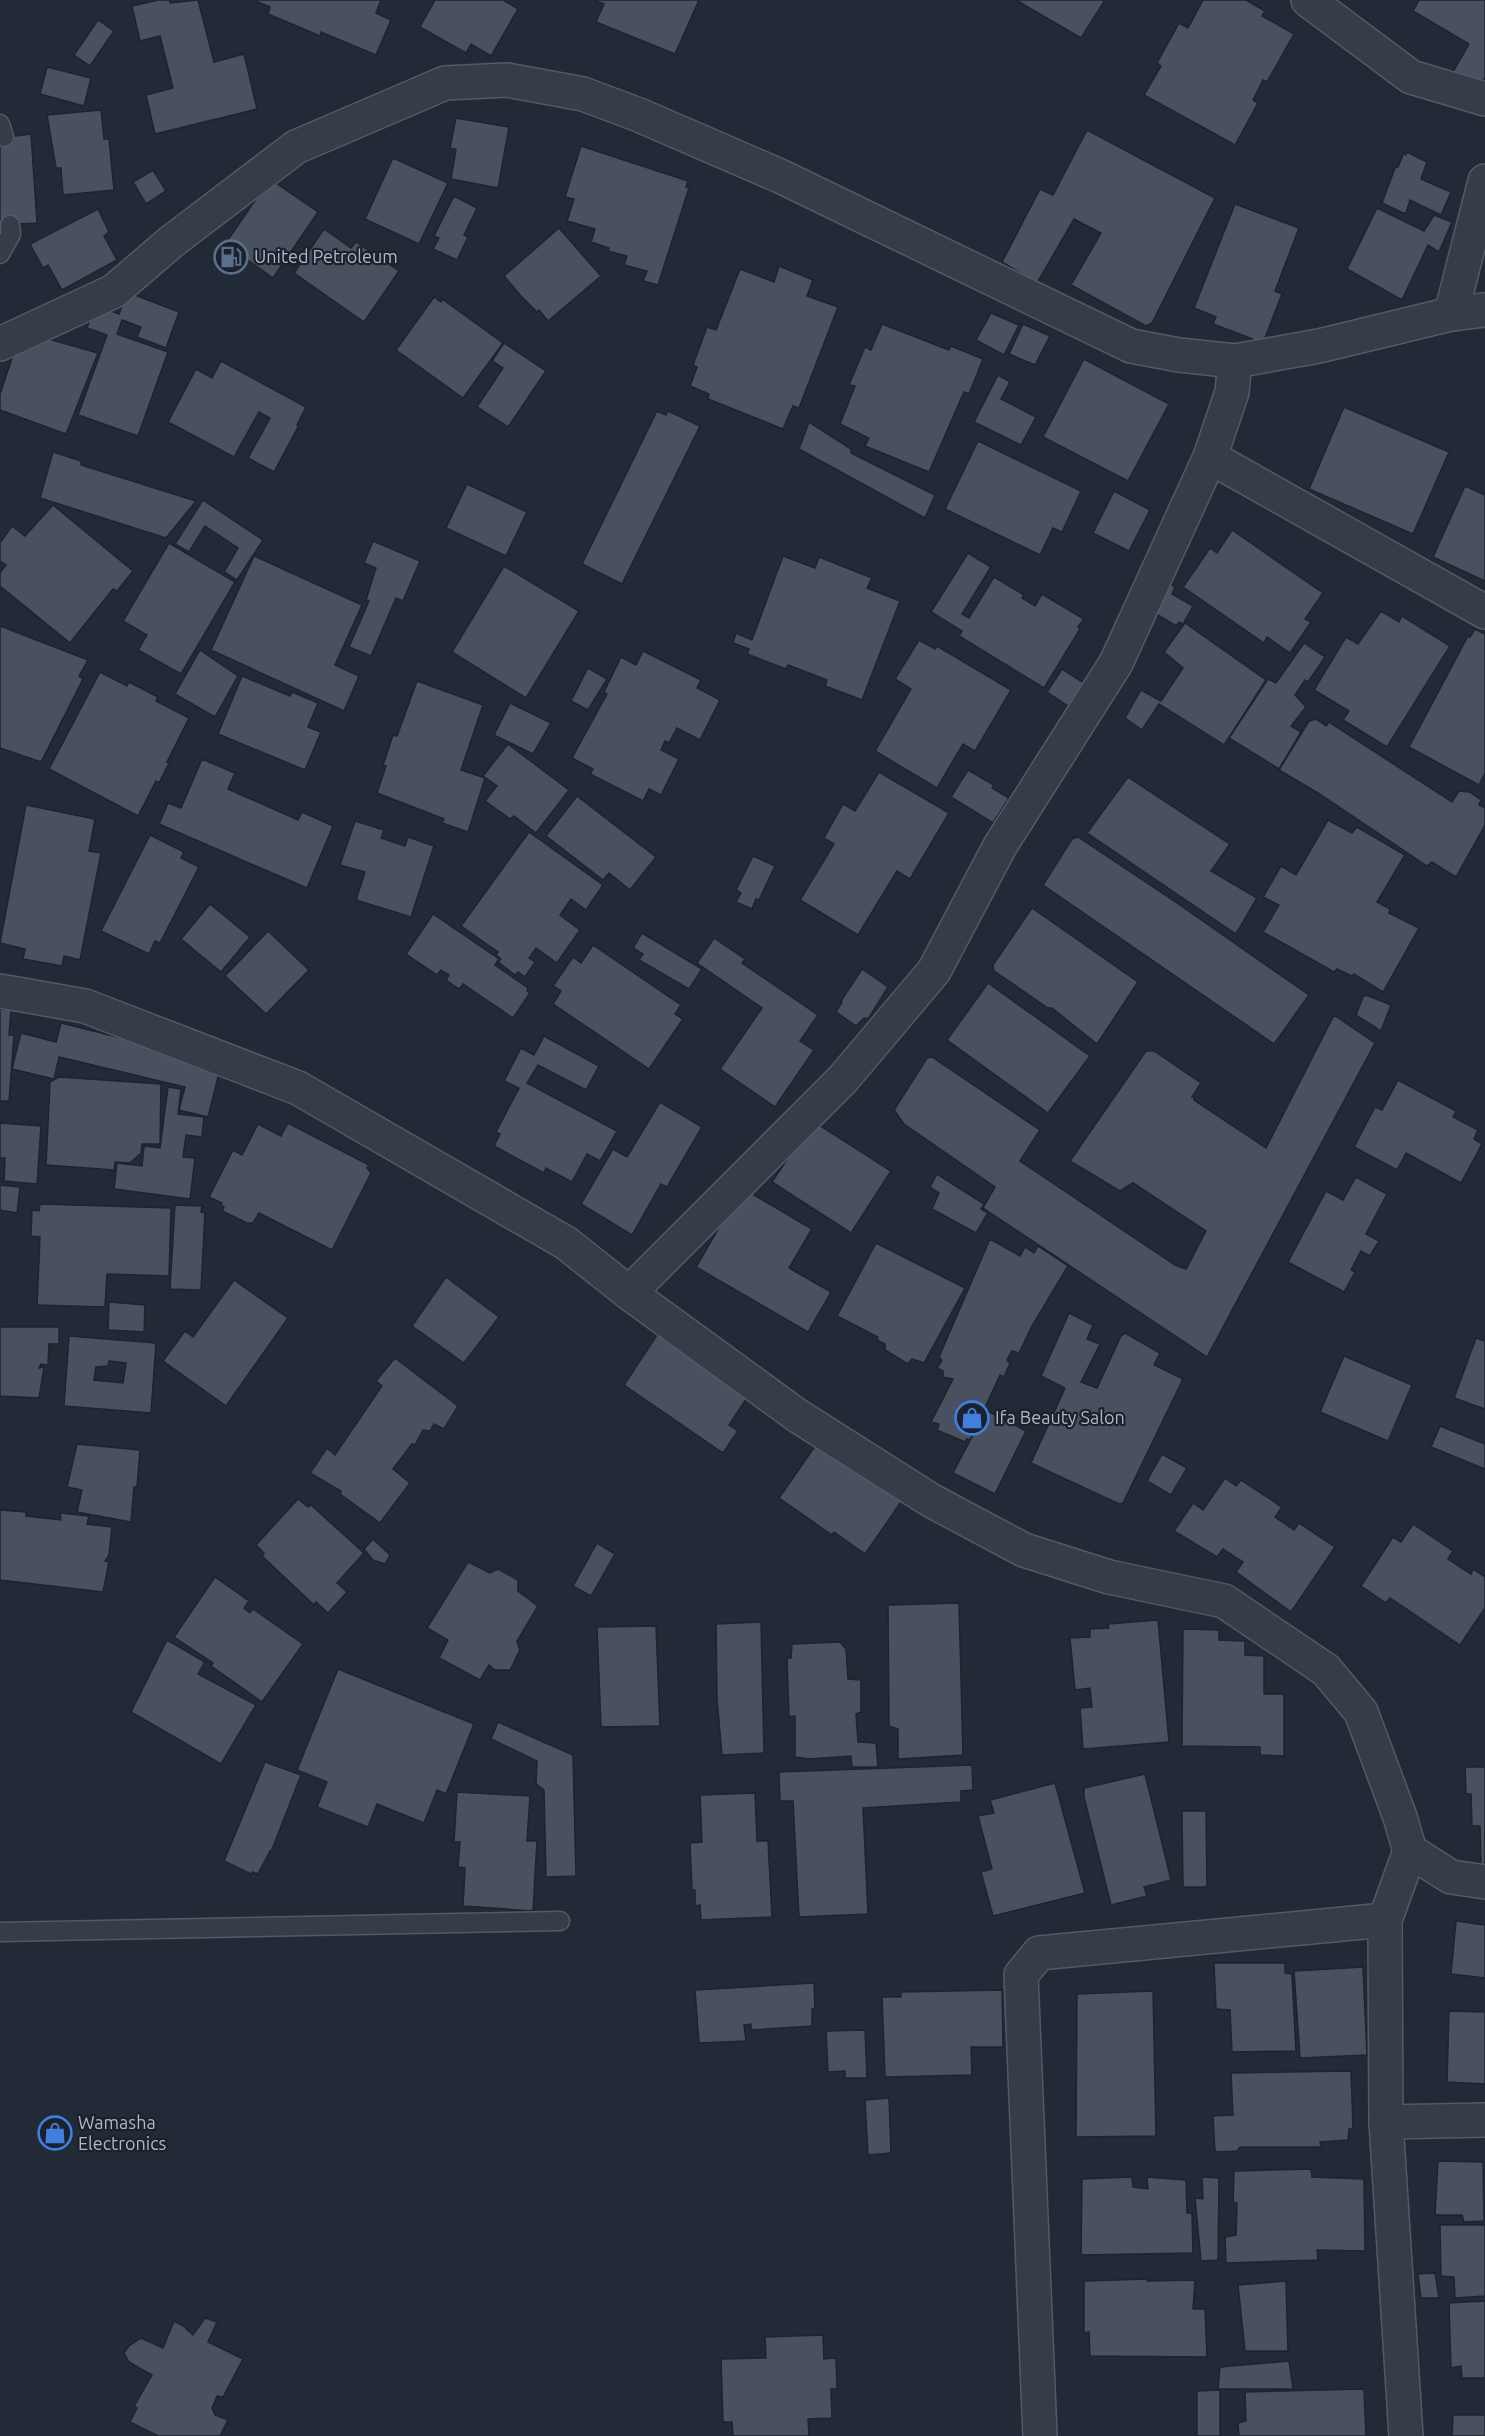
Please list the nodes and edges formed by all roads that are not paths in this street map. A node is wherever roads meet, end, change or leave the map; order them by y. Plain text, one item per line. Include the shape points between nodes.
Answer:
1 (1308, 0) edge
2 (1485, 99) edge
3 (1485, 181) edge
4 (10, 225) dead end
5 (0, 254) edge
6 (1485, 310) edge
7 (1451, 314) junction
8 (0, 344) edge
9 (1235, 361) junction
10 (1210, 457) junction
11 (1485, 612) edge
12 (0, 991) edge
13 (629, 1293) junction
14 (1410, 1851) junction
15 (1485, 1882) edge
16 (1384, 1920) junction
17 (560, 1921) dead end
18 (0, 1932) edge
19 (1485, 2120) edge
20 (1386, 2122) junction
21 (1040, 2436) edge
22 (1406, 2436) edge

1 - 2 street via 1411,76
3 - 7 street
4 - 5 lane via 11,234
6 - 7 street
7 - 9 street via 1319,346
8 - 9 street via 114,291 171,242 296,147 445,83 507,80 583,94 639,115 780,176 1131,346
9 - 10 street via 1232,392
10 - 11 street
10 - 13 street via 1116,663 1000,846 934,971 843,1079
12 - 13 street via 85,1006 298,1088 566,1243
13 - 14 street via 798,1416 932,1501 1024,1550 1109,1577 1224,1600 1326,1671 1361,1712
14 - 15 street via 1451,1877
14 - 16 street
16 - 20 street
16 - 21 street via 1039,1953 1021,1976
17 - 18 lane
19 - 20 street
20 - 22 street

